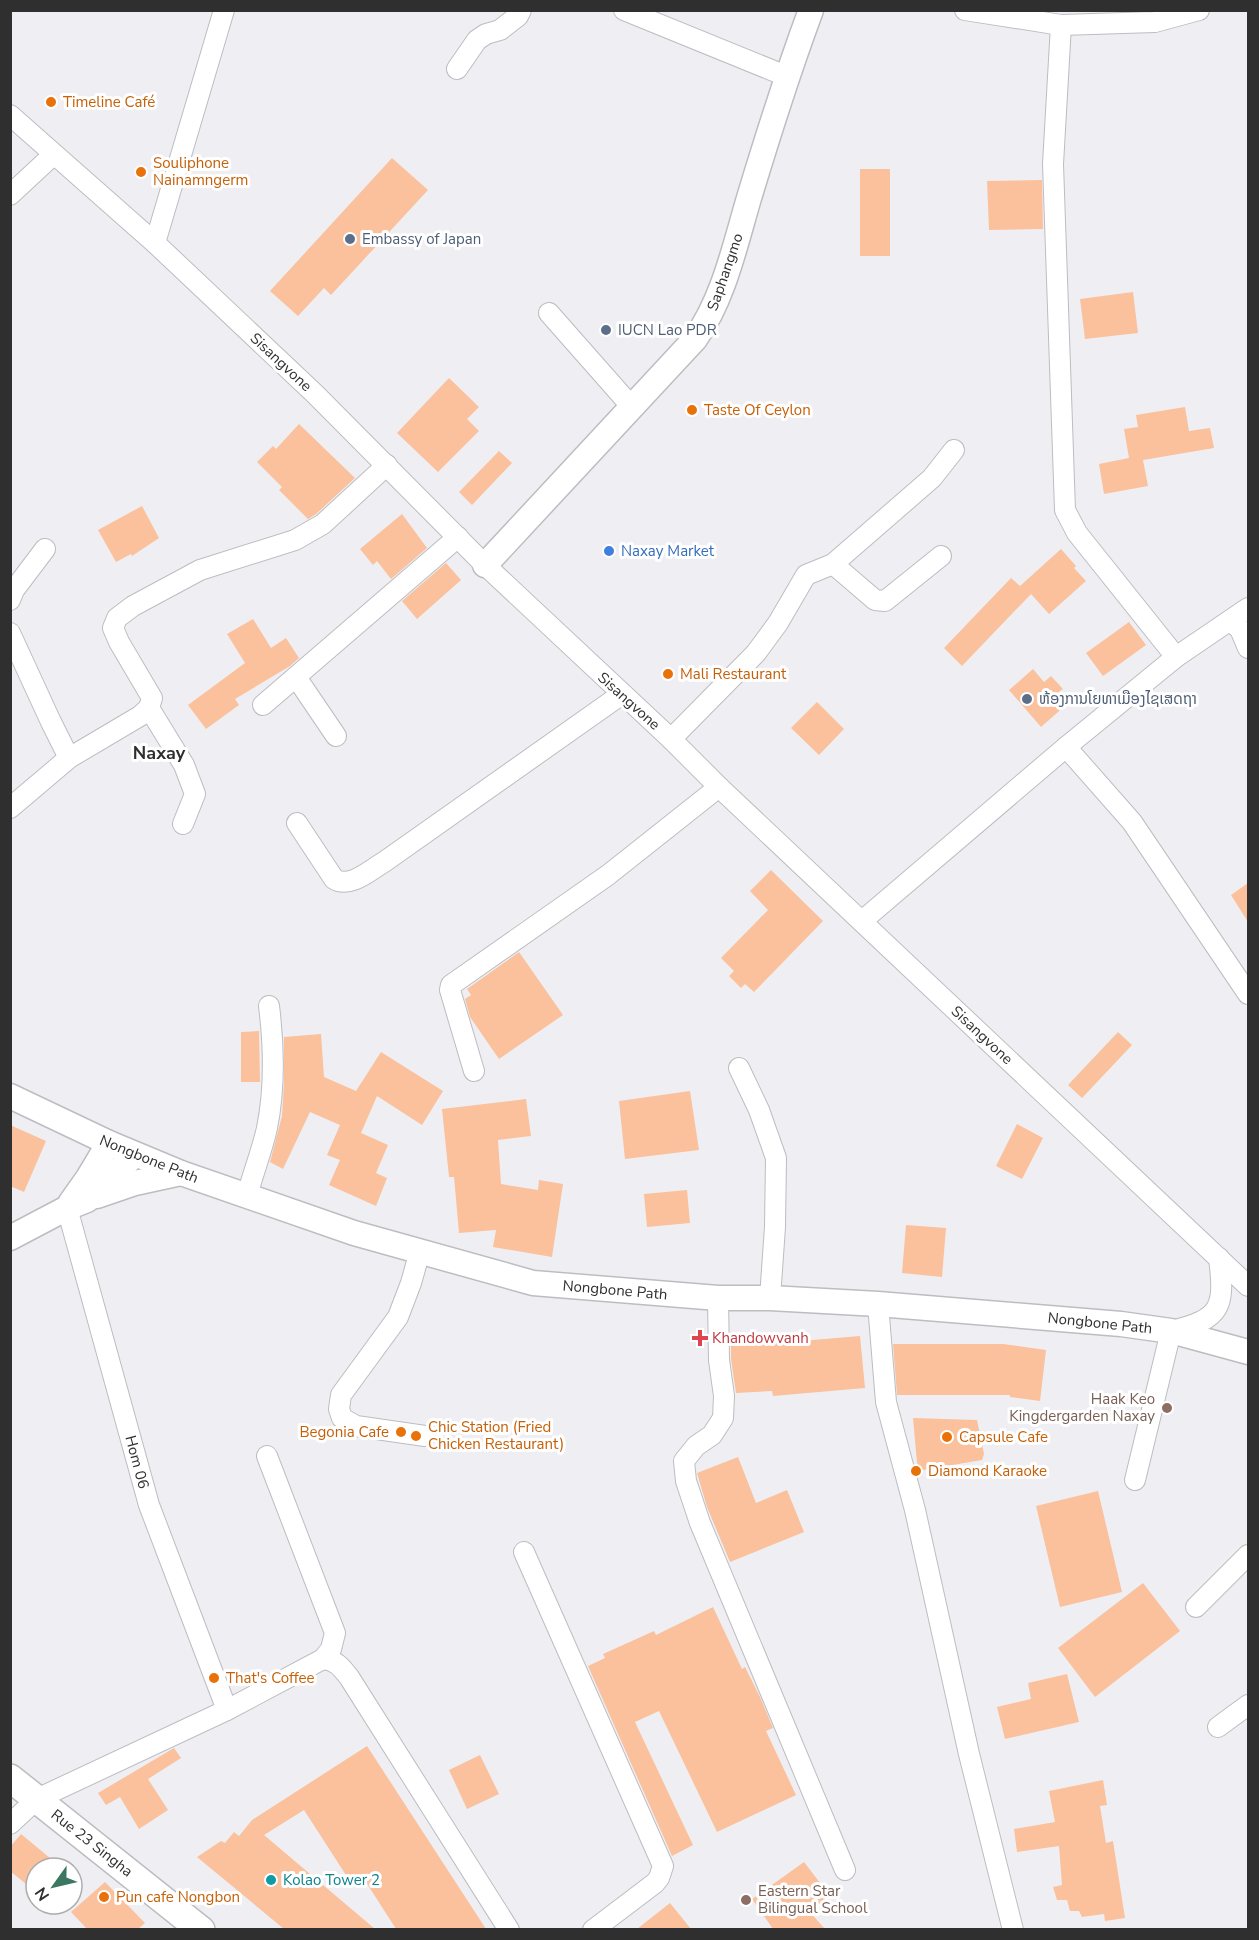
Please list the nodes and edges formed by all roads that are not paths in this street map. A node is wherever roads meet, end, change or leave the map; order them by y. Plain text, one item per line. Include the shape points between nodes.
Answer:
1 (224, 10) edge
2 (521, 10) edge
3 (624, 10) edge
4 (811, 10) edge
5 (964, 10) edge
6 (1199, 10) edge
7 (1061, 25) junction
8 (457, 69) dead end
9 (786, 76) junction
10 (10, 116) edge
11 (53, 154) junction
12 (10, 195) edge
13 (155, 243) junction
14 (549, 313) dead end
15 (631, 406) junction
16 (954, 450) dead end
17 (387, 465) junction
18 (458, 537) junction
19 (45, 549) dead end
20 (941, 556) dead end
21 (833, 564) junction
22 (485, 565) junction
23 (10, 600) edge
24 (1248, 608) edge
25 (1230, 621) junction
26 (10, 633) edge
27 (1248, 648) edge
28 (1176, 657) junction
29 (296, 677) junction
30 (622, 694) junction
31 (263, 705) dead end
32 (149, 708) junction
33 (336, 736) dead end
34 (671, 739) junction
35 (1066, 747) junction
36 (69, 758) junction
37 (719, 787) junction
38 (10, 808) edge
39 (297, 823) dead end
40 (183, 824) dead end
41 (862, 921) junction
42 (1248, 994) edge
43 (269, 1006) dead end
44 (739, 1068) dead end
45 (474, 1071) dead end
46 (10, 1096) edge
47 (109, 1143) junction
48 (134, 1155) junction
49 (181, 1173) junction
50 (247, 1196) junction
51 (77, 1204) junction
52 (10, 1238) edge
53 (420, 1251) junction
54 (1219, 1258) junction
55 (1248, 1286) edge
56 (718, 1298) junction
57 (770, 1299) junction
58 (878, 1304) junction
59 (1171, 1331) junction
60 (1248, 1352) edge
61 (425, 1436) dead end
62 (267, 1456) dead end
63 (1134, 1480) dead end
64 (524, 1552) dead end
65 (1248, 1555) edge
66 (1196, 1607) dead end
67 (323, 1659) junction
68 (1248, 1705) edge
69 (227, 1710) junction
70 (1218, 1727) dead end
71 (10, 1778) edge
72 (37, 1799) junction
73 (10, 1824) edge
74 (845, 1870) dead end
75 (201, 1929) edge
76 (509, 1929) edge
77 (593, 1929) edge
78 (1013, 1929) edge

1 - 13 street
2 - 8 street via 500,30 477,40
3 - 9 street
4 - 9 street, Saphangmo
5 - 7 street
6 - 7 street via 1155,22
7 - 28 street via 1053,164 1065,510 1077,533
9 - 15 street, Saphangmo via 717,300 706,324
10 - 11 street, Sisangvone
11 - 12 street
11 - 13 street, Sisangvone
13 - 17 street, Sisangvone
14 - 15 street
15 - 22 street, Saphangmo
16 - 21 street via 932,478
17 - 18 street, Sisangvone
17 - 32 street via 323,524 295,540 200,570 117,618 113,628 152,698
18 - 22 street, Sisangvone
18 - 29 street
19 - 23 street
20 - 21 street via 880,602
21 - 34 street via 806,575 756,653
22 - 30 street, Sisangvone
24 - 25 street
25 - 27 street via 1240,629
25 - 28 street
26 - 36 street
28 - 35 street
29 - 31 street
29 - 33 street
30 - 34 street, Sisangvone
30 - 39 street via 384,862 348,883 334,879
32 - 36 street
32 - 40 street via 184,765 195,794
34 - 37 street, Sisangvone
35 - 41 street
35 - 42 street via 1131,822
36 - 38 street
37 - 41 street, Sisangvone
37 - 45 street via 608,875 451,985
41 - 54 street, Sisangvone
43 - 50 street via 274,1072 267,1128
44 - 57 street via 776,1158
46 - 47 street, Nongbone Path
47 - 48 street, Nongbone Path
47 - 51 street
48 - 49 street, Nongbone Path
48 - 51 street via 105,1185
49 - 50 street, Nongbone Path
49 - 51 street via 135,1183
50 - 53 street, Nongbone Path
51 - 52 street
51 - 69 street, Hom 06 via 149,1505
53 - 56 street, Nongbone Path via 532,1283
53 - 61 street via 398,1317 342,1395 339,1409 342,1418 356,1426
54 - 55 street, Sisangvone
54 - 59 street via 1220,1304 1209,1317
56 - 57 street, Nongbone Path
56 - 74 street via 723,1418 712,1435 684,1461 686,1481 700,1524
57 - 58 street, Nongbone Path
58 - 59 street, Nongbone Path via 1121,1323
58 - 78 street via 886,1402
59 - 60 street, Nongbone Path
59 - 63 street
62 - 67 street via 335,1633 331,1649
64 - 77 street via 663,1866 655,1883
65 - 66 street
67 - 69 street
67 - 76 street via 332,1660 349,1677
68 - 70 street
69 - 72 street
71 - 72 main road, Rue 23 Singha
72 - 73 street
72 - 75 main road, Rue 23 Singha

